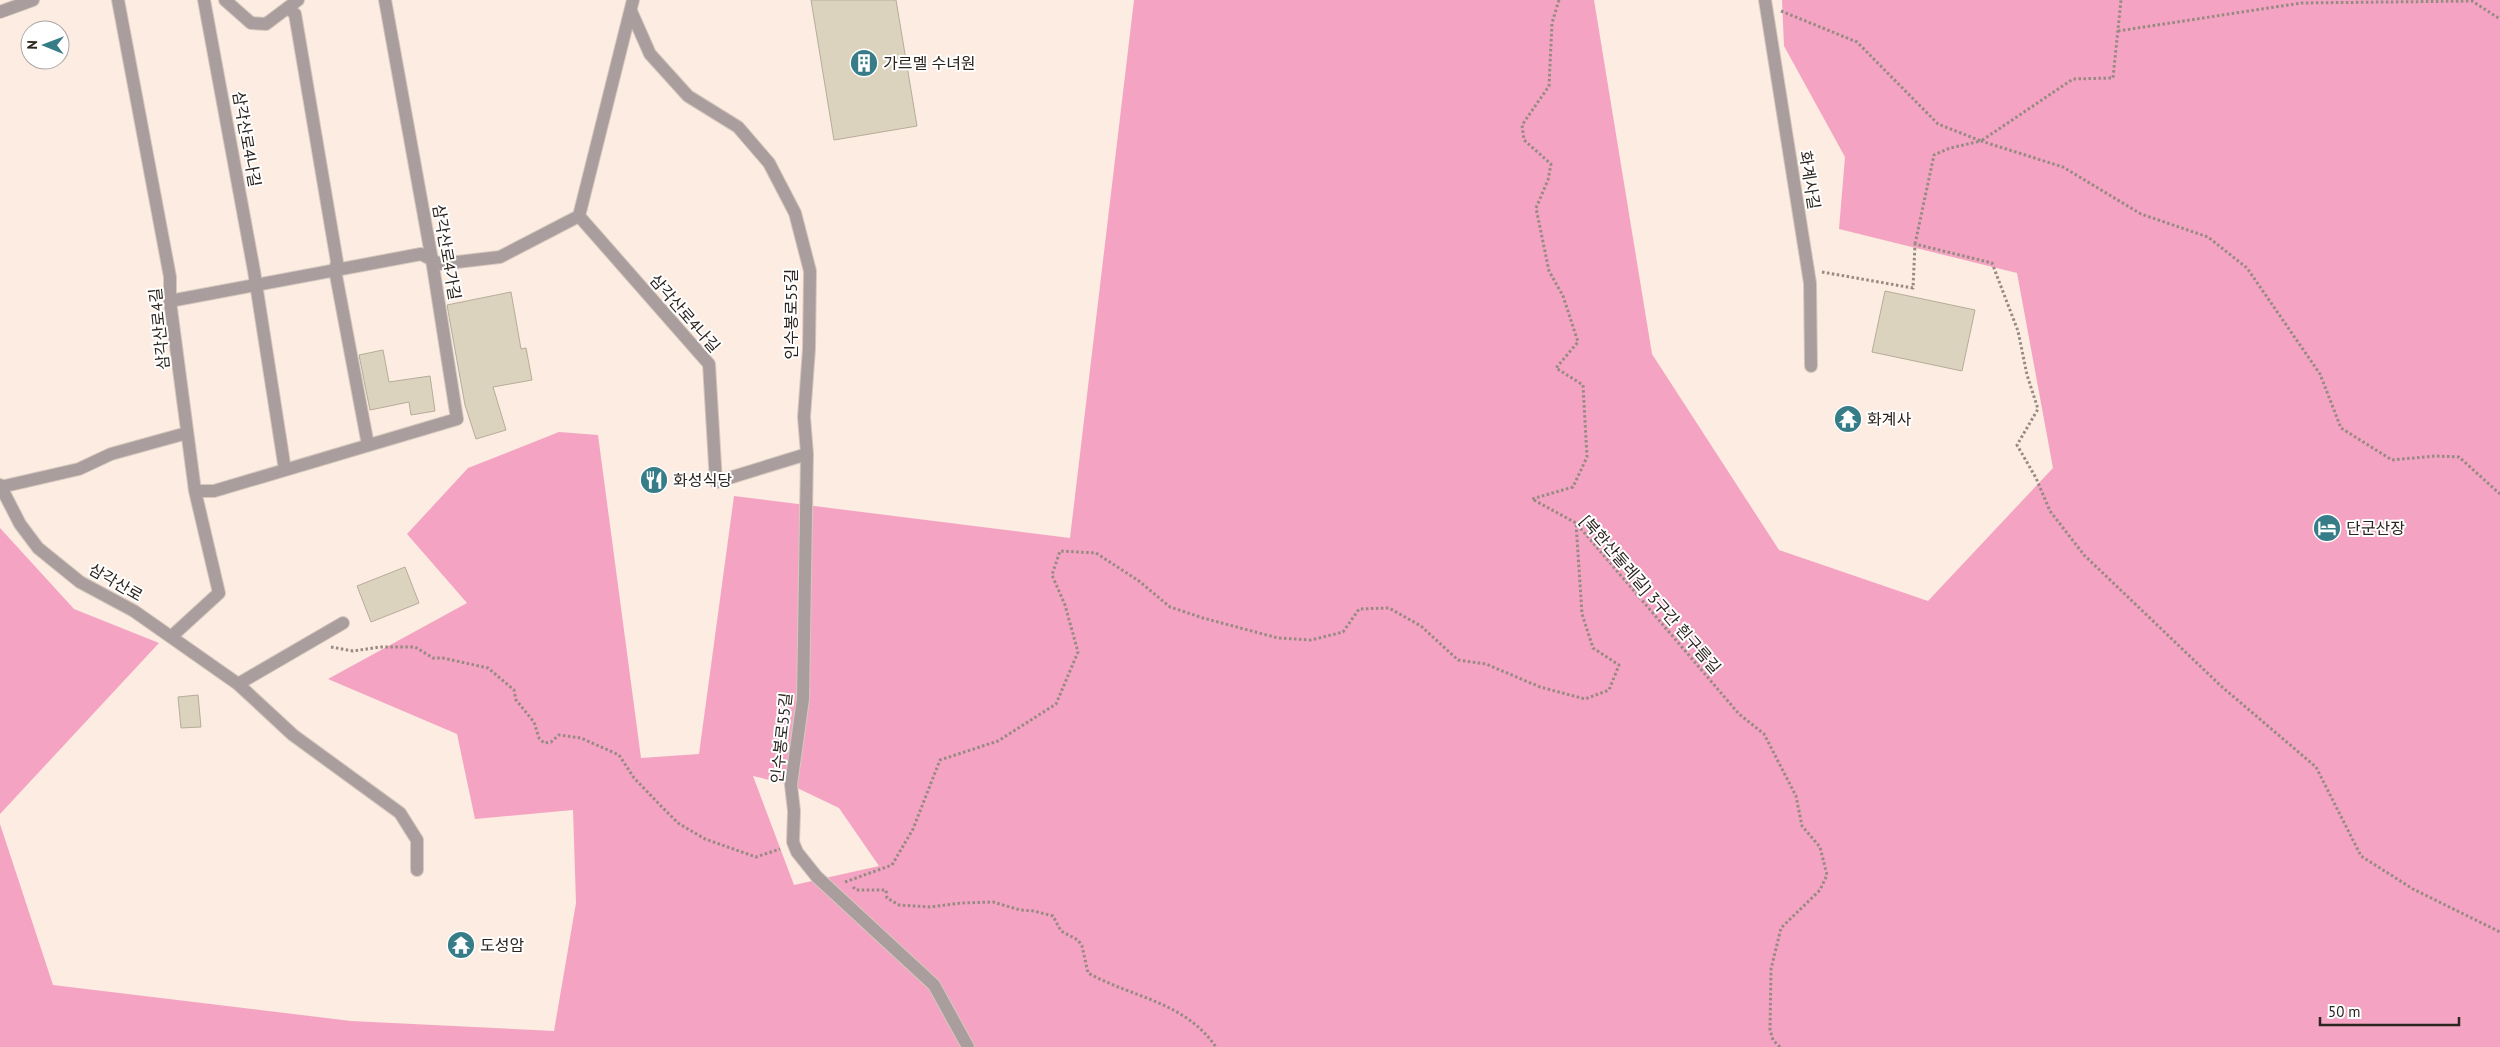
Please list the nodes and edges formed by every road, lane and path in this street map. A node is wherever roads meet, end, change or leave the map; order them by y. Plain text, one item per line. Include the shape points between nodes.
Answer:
1 (33, 0) edge
2 (118, 0) edge
3 (204, 0) edge
4 (225, 0) edge
5 (385, 0) edge
6 (1559, 0) edge
7 (1765, 0) edge
8 (2121, 0) edge
9 (293, 4) edge
10 (1781, 5) dead end
11 (632, 6) edge
12 (0, 12) edge
13 (2500, 19) edge
14 (2118, 31) junction
15 (1981, 141) junction
16 (579, 216) junction
17 (1915, 244) junction
18 (432, 260) junction
19 (1808, 269) junction
20 (336, 270) junction
21 (256, 285) junction
22 (170, 301) junction
23 (1811, 366) dead end
24 (187, 433) junction
25 (368, 445) junction
26 (808, 454) junction
27 (285, 470) junction
28 (0, 486) edge
29 (195, 492) junction
30 (2500, 494) edge
31 (1576, 523) junction
32 (343, 623) dead end
33 (172, 636) junction
34 (312, 642) junction
35 (238, 684) junction
36 (797, 852) junction
37 (417, 870) dead end
38 (817, 877) junction
39 (840, 878) dead end
40 (846, 882) junction
41 (2500, 932) edge
42 (968, 1047) edge
43 (1216, 1047) edge
44 (1780, 1047) edge

1 - 12 street
2 - 22 street, 삼각산로4길 via 170,277
3 - 21 street, 삼각산로4나길
4 - 9 street via 251,24 266,24
5 - 18 street, 삼각산로4가길
6 - 31 path, [북한산둘레길] 3구간 흰구름길 via 1552,23 1549,86 1522,125 1524,140 1551,164 1536,208 1549,271 1563,296 1578,342 1556,368 1583,385 1587,457 1573,487 1532,499
7 - 19 street, 화계사길
8 - 14 path
9 - 20 street
10 - 15 path via 1781,11 1857,42 1938,124
11 - 16 street
11 - 26 street, 인수봉로55길 via 650,54 688,96 738,127 769,163 795,213 810,271 804,417
13 - 14 path via 2472,1 2301,3
14 - 15 path via 2113,78 2073,79
15 - 17 path via 1934,155
15 - 30 path via 2063,167 2141,214 2208,237 2247,268 2320,374 2341,428 2392,460 2460,457
16 - 18 street via 500,257 440,264
16 - 26 street, 삼각산로4나길 via 709,364 716,482
17 - 19 path via 1912,288
17 - 41 path via 1992,263 2018,331 2038,409 2017,445 2050,511 2084,555 2221,686 2316,766 2361,856 2413,889
18 - 20 street via 421,254
18 - 25 street, 삼각산로4가길 via 457,419
19 - 23 street, 화계사길
20 - 21 street
20 - 25 street
21 - 22 street
21 - 27 street
22 - 24 street, 삼각산로4길
24 - 28 street, 삼각산로 via 111,454 79,469
24 - 29 street, 삼각산로4길
25 - 27 street, 삼각산로4가길
26 - 36 street, 인수봉로55길 via 803,699 791,785 793,842
27 - 29 street, 삼각산로4가길 via 214,491
28 - 33 street, 삼각산로 via 20,524 38,548 80,582 134,610
29 - 33 street, 삼각산로4길 via 219,593
31 - 40 path via 1582,614 1593,648 1619,665 1609,690 1585,699 1540,687 1486,664 1458,660 1421,626 1389,608 1359,609 1343,632 1311,640 1278,638 1170,607 1139,581 1096,553 1060,551 1052,575 1065,605 1078,652 1056,704 998,741 940,760 913,830 892,866
31 - 44 path, [북한산둘레길] 3구간 흰구름길 via 1739,714 1764,734 1796,796 1802,826 1820,846 1827,875 1820,890 1781,928 1771,970 1770,1030
32 - 34 street
33 - 35 street, 삼각산로
34 - 35 street
34 - 36 path via 353,651 414,647 433,658 488,668 514,690 516,700 534,722 538,738 544,743 551,742 558,735 582,738 619,755 634,778 678,823 705,839 756,857 778,848
35 - 37 street, 삼각산로 via 293,735 400,813 417,840
36 - 38 street
38 - 40 path
38 - 42 street via 934,985
39 - 40 path
40 - 43 path via 856,890 886,890 887,898 899,905 930,907 993,902 1053,916 1061,931 1078,940 1082,946 1088,973 1110,985 1167,1005 1204,1030

